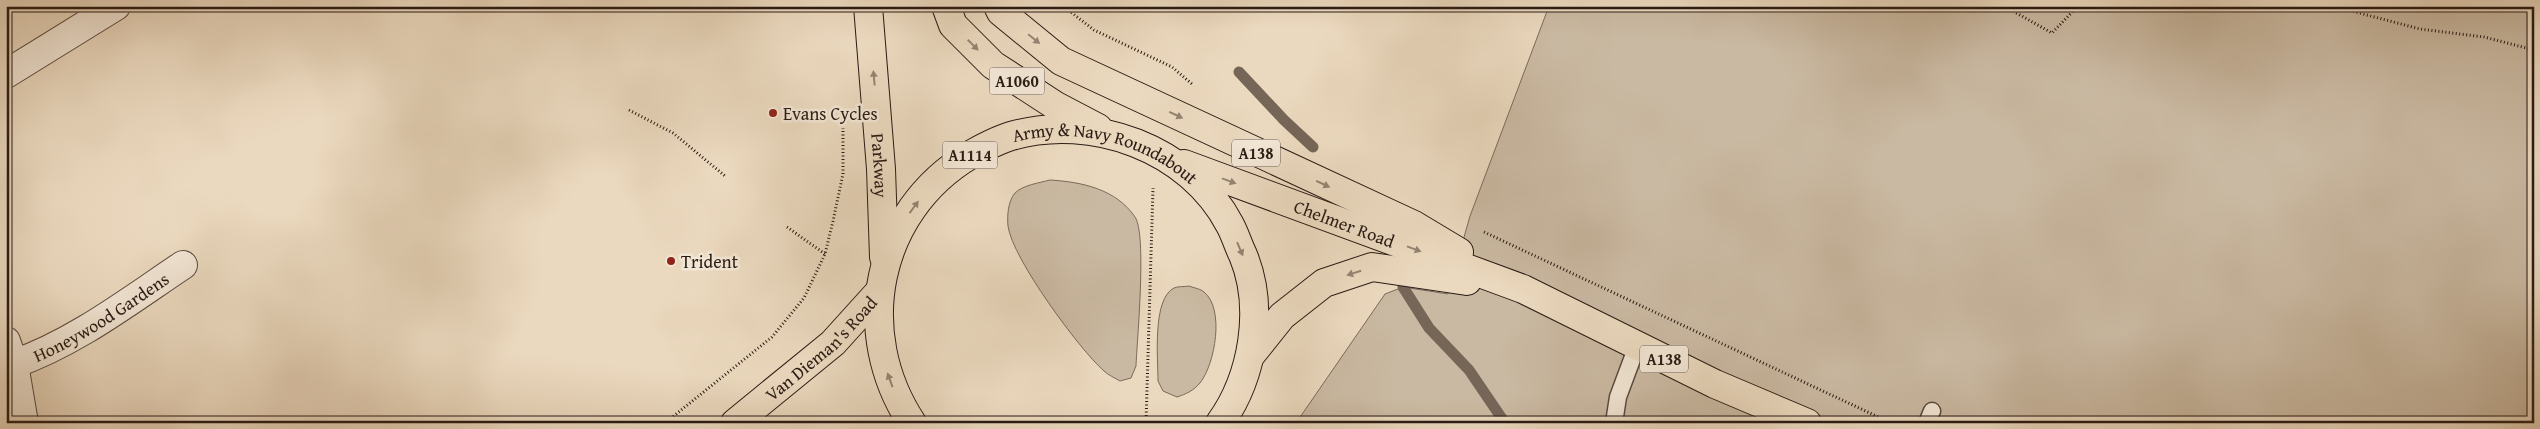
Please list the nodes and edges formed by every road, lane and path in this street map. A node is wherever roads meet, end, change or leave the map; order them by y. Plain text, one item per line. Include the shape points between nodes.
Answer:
1 (116, 6) edge
2 (868, 6) edge
3 (946, 6) edge
4 (998, 6) edge
5 (2004, 6) edge
6 (2078, 6) edge
7 (2333, 6) edge
8 (2534, 50) edge
9 (6, 74) edge
10 (629, 110) dead end
11 (843, 125) dead end
12 (1108, 134) junction
13 (1167, 158) junction
14 (724, 176) dead end
15 (1153, 188) dead end
16 (787, 228) dead end
17 (825, 254) junction
18 (184, 265) dead end
19 (882, 278) junction
20 (1523, 289) junction
21 (1637, 346) junction
22 (10, 353) edge
23 (1246, 368) junction
24 (24, 423) edge
25 (665, 423) edge
26 (735, 423) edge
27 (912, 423) edge
28 (1146, 423) edge
29 (1220, 423) edge
30 (1244, 423) edge
31 (1614, 423) edge
32 (1807, 423) edge

1 - 9 street
19 -> 2 main road, Parkway via 881,169
3 -> 12 main road, A1060 via 953,25 993,65 1056,106
4 -> 20 main road, A138 via 1060,61 1414,225
5 - 6 path via 2052,33
7 - 8 path via 2420,29 2484,37
10 - 14 path via 673,133
11 - 17 path via 843,174
12 - 13 main road, Army & Navy Roundabout / A1114 via 1138,143
19 -> 12 main road, Army & Navy Roundabout / A1114 via 896,236 912,208 956,163 1010,136 1044,130
13 -> 20 main road, Chelmer Road / A138
13 -> 23 main road, Army & Navy Roundabout / A1114 via 1202,187 1229,224 1247,265 1254,311
15 - 28 path
16 - 17 path
17 - 25 path via 804,298 772,337
18 - 22 street, Honeywood Gardens via 43,354
19 - 26 main road, Van Dieman's Road / A1114 via 833,343
27 -> 19 main road, Army & Navy Roundabout / A1114 via 889,379 881,350 878,321
20 - 21 main road, Chelmer Road / A138
20 -> 23 main road, Chelmer Road / A138 via 1372,267 1324,283 1282,316
21 - 31 lane via 1618,397
21 - 32 main road, Chelmer Road / A138
22 - 24 street, Honeywood Gardens
23 - 29 main road, Army & Navy Roundabout / A1114
23 - 30 main road, A1114

